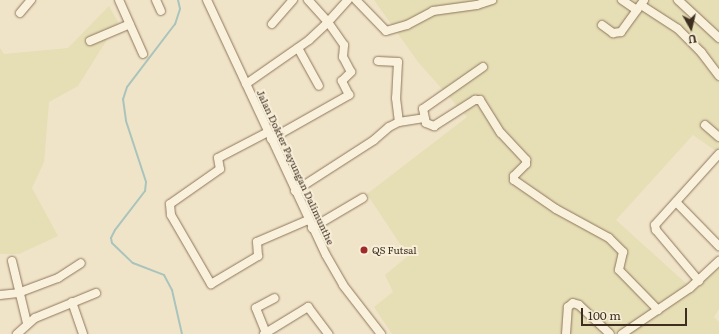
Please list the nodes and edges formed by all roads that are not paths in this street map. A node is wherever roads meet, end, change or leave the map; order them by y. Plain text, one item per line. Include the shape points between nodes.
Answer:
1 (31, 0) edge
2 (119, 0) edge
3 (156, 0) edge
4 (207, 0) edge
5 (293, 0) edge
6 (308, 0) edge
7 (348, 0) edge
8 (356, 0) edge
9 (492, 0) edge
10 (622, 0) edge
11 (681, 1) edge
12 (641, 5) edge
13 (161, 11) dead end
14 (20, 13) dead end
15 (328, 22) junction
16 (130, 24) junction
17 (272, 24) dead end
18 (602, 25) dead end
19 (719, 38) edge
20 (90, 41) dead end
21 (298, 48) junction
22 (143, 54) dead end
23 (378, 60) dead end
24 (483, 67) dead end
25 (719, 76) edge
26 (246, 84) junction
27 (319, 86) dead end
28 (424, 118) junction
29 (399, 122) junction
30 (705, 125) dead end
31 (269, 135) junction
32 (719, 137) edge
33 (719, 154) edge
34 (295, 191) junction
35 (362, 198) dead end
36 (676, 202) junction
37 (308, 220) junction
38 (312, 228) junction
39 (719, 246) edge
40 (12, 261) dead end
41 (719, 261) edge
42 (81, 263) dead end
43 (699, 281) junction
44 (96, 292) dead end
45 (18, 293) junction
46 (0, 295) edge
47 (275, 298) dead end
48 (72, 302) junction
49 (658, 310) junction
50 (22, 330) edge
51 (265, 333) edge
52 (83, 334) edge
53 (328, 334) edge
54 (381, 334) edge
55 (566, 334) edge
56 (610, 334) edge
57 (622, 334) edge

1 - 14 street
2 - 16 street
3 - 13 street
4 - 26 street, Jalan Dokter Payungan Dalimunthe
5 - 17 street
6 - 15 street
7 - 15 street
8 - 9 street via 386,31 407,25 433,11 477,5
10 - 12 street
11 - 19 street
12 - 18 street via 618,34
12 - 25 street via 678,29 701,52
15 - 21 street
15 - 31 street via 344,46 343,57 351,72 342,81 349,95
16 - 20 street
16 - 22 street
21 - 26 street
21 - 27 street
23 - 29 street via 398,62 396,92
24 - 28 street via 423,109
26 - 31 street, Jalan Dokter Payungan Dalimunthe
28 - 29 street
28 - 49 street via 429,126 434,126 475,100 480,100 501,133 526,160 526,164 514,176 514,180 556,209 609,238 623,252 619,270
29 - 34 street
30 - 32 street
31 - 34 street, Jalan Dokter Payungan Dalimunthe
31 - 37 street via 218,158 220,169 170,204 171,215 210,284 258,256 258,242
33 - 36 street
34 - 37 street, Jalan Dokter Payungan Dalimunthe
35 - 38 street
36 - 39 street
36 - 43 street via 655,228
37 - 38 street, Jalan Dokter Payungan Dalimunthe
38 - 54 street, Jalan Dokter Payungan Dalimunthe via 343,285
40 - 45 street
41 - 43 street
42 - 45 street via 58,278
43 - 49 street
44 - 48 street
45 - 46 street
45 - 50 street
47 - 51 street via 256,308
48 - 50 street
48 - 52 street
49 - 57 street
51 - 53 street via 308,308
55 - 56 street via 568,307 573,304 579,305

